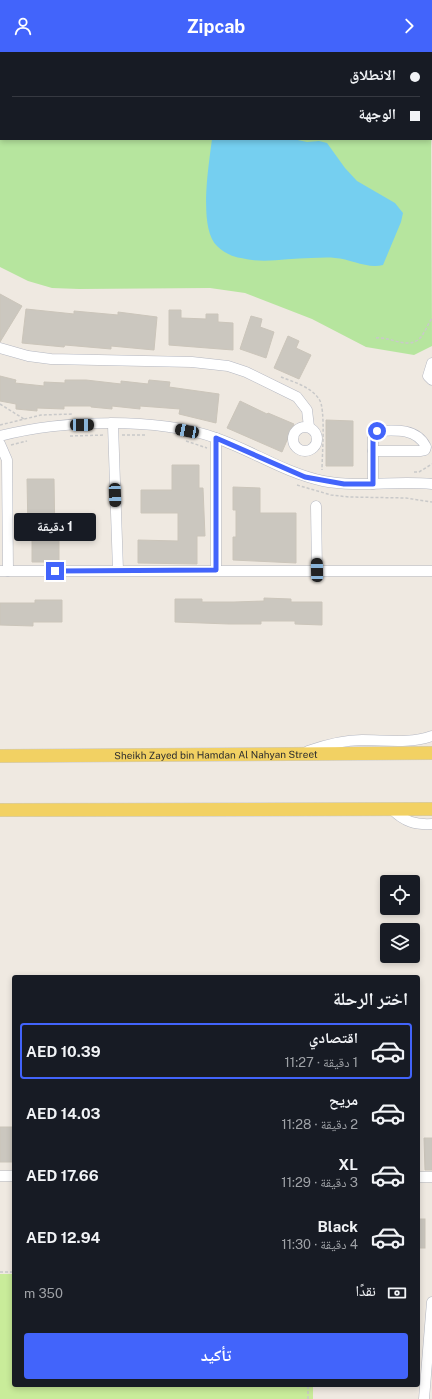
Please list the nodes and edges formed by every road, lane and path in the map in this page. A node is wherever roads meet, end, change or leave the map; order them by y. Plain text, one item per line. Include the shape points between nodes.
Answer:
1 (432, 318) edge
2 (376, 338) dead end
3 (0, 348) edge
4 (432, 363) edge
5 (280, 377) dead end
6 (432, 380) edge
7 (0, 404) edge
8 (24, 419) dead end
9 (113, 425) junction
10 (309, 426) dead end
11 (112, 435) junction
12 (150, 435) dead end
13 (0, 436) edge
14 (67, 436) dead end
15 (216, 438) junction
16 (184, 440) dead end
17 (28, 441) dead end
18 (1, 446) edge
19 (216, 450) junction
20 (373, 451) junction
21 (322, 470) dead end
22 (430, 482) edge
23 (296, 484) dead end
24 (373, 484) junction
25 (432, 502) edge
26 (316, 506) dead end
27 (118, 570) junction
28 (216, 570) junction
29 (317, 570) junction
30 (4, 571) edge
31 (432, 571) edge
32 (432, 736) edge
33 (432, 752) edge
34 (304, 753) junction
35 (0, 756) edge
36 (392, 809) junction
37 (432, 809) edge
38 (0, 810) edge
39 (432, 824) edge
40 (0, 1176) edge
41 (12, 1176) edge
42 (420, 1177) edge
43 (432, 1177) edge
44 (0, 1272) edge
45 (12, 1272) edge
46 (432, 1302) edge
47 (431, 1325) edge
48 (308, 1387) edge
49 (308, 1399) edge
50 (424, 1399) edge

1 - 2 path via 421,337 414,342 404,343 383,337
3 - 10 street via 51,360 192,362 228,366 252,374 298,397 307,410
4 - 6 street via 427,373
5 - 21 path via 309,390 320,399
7 - 8 path
9 - 11 street
9 - 13 street via 43,426
9 - 15 street via 149,425
11 - 12 path
11 - 14 path
11 - 27 street
15 - 19 street
15 - 24 street via 305,477 344,484
16 - 19 path
17 - 18 path
18 - 30 street via 6,460
19 - 28 street
20 - 20 street via 423,451 426,447 422,440 412,433 377,431 373,435
20 - 24 street
22 - 24 street
23 - 25 path via 337,496 406,498
26 - 29 street
27 - 28 street
27 - 30 street
28 - 29 street
29 - 31 street
32 - 34 street via 405,741 350,741 326,745
33 - 34 main road, Sheikh Zayed bin Hamdan Al Nahyan Street
34 - 35 main road, Sheikh Zayed bin Hamdan Al Nahyan Street
36 - 37 main road
36 - 38 main road
36 - 39 street via 404,820
40 - 41 street
42 - 43 street
44 - 45 path
46 - 47 street
47 - 50 street
48 - 49 path

